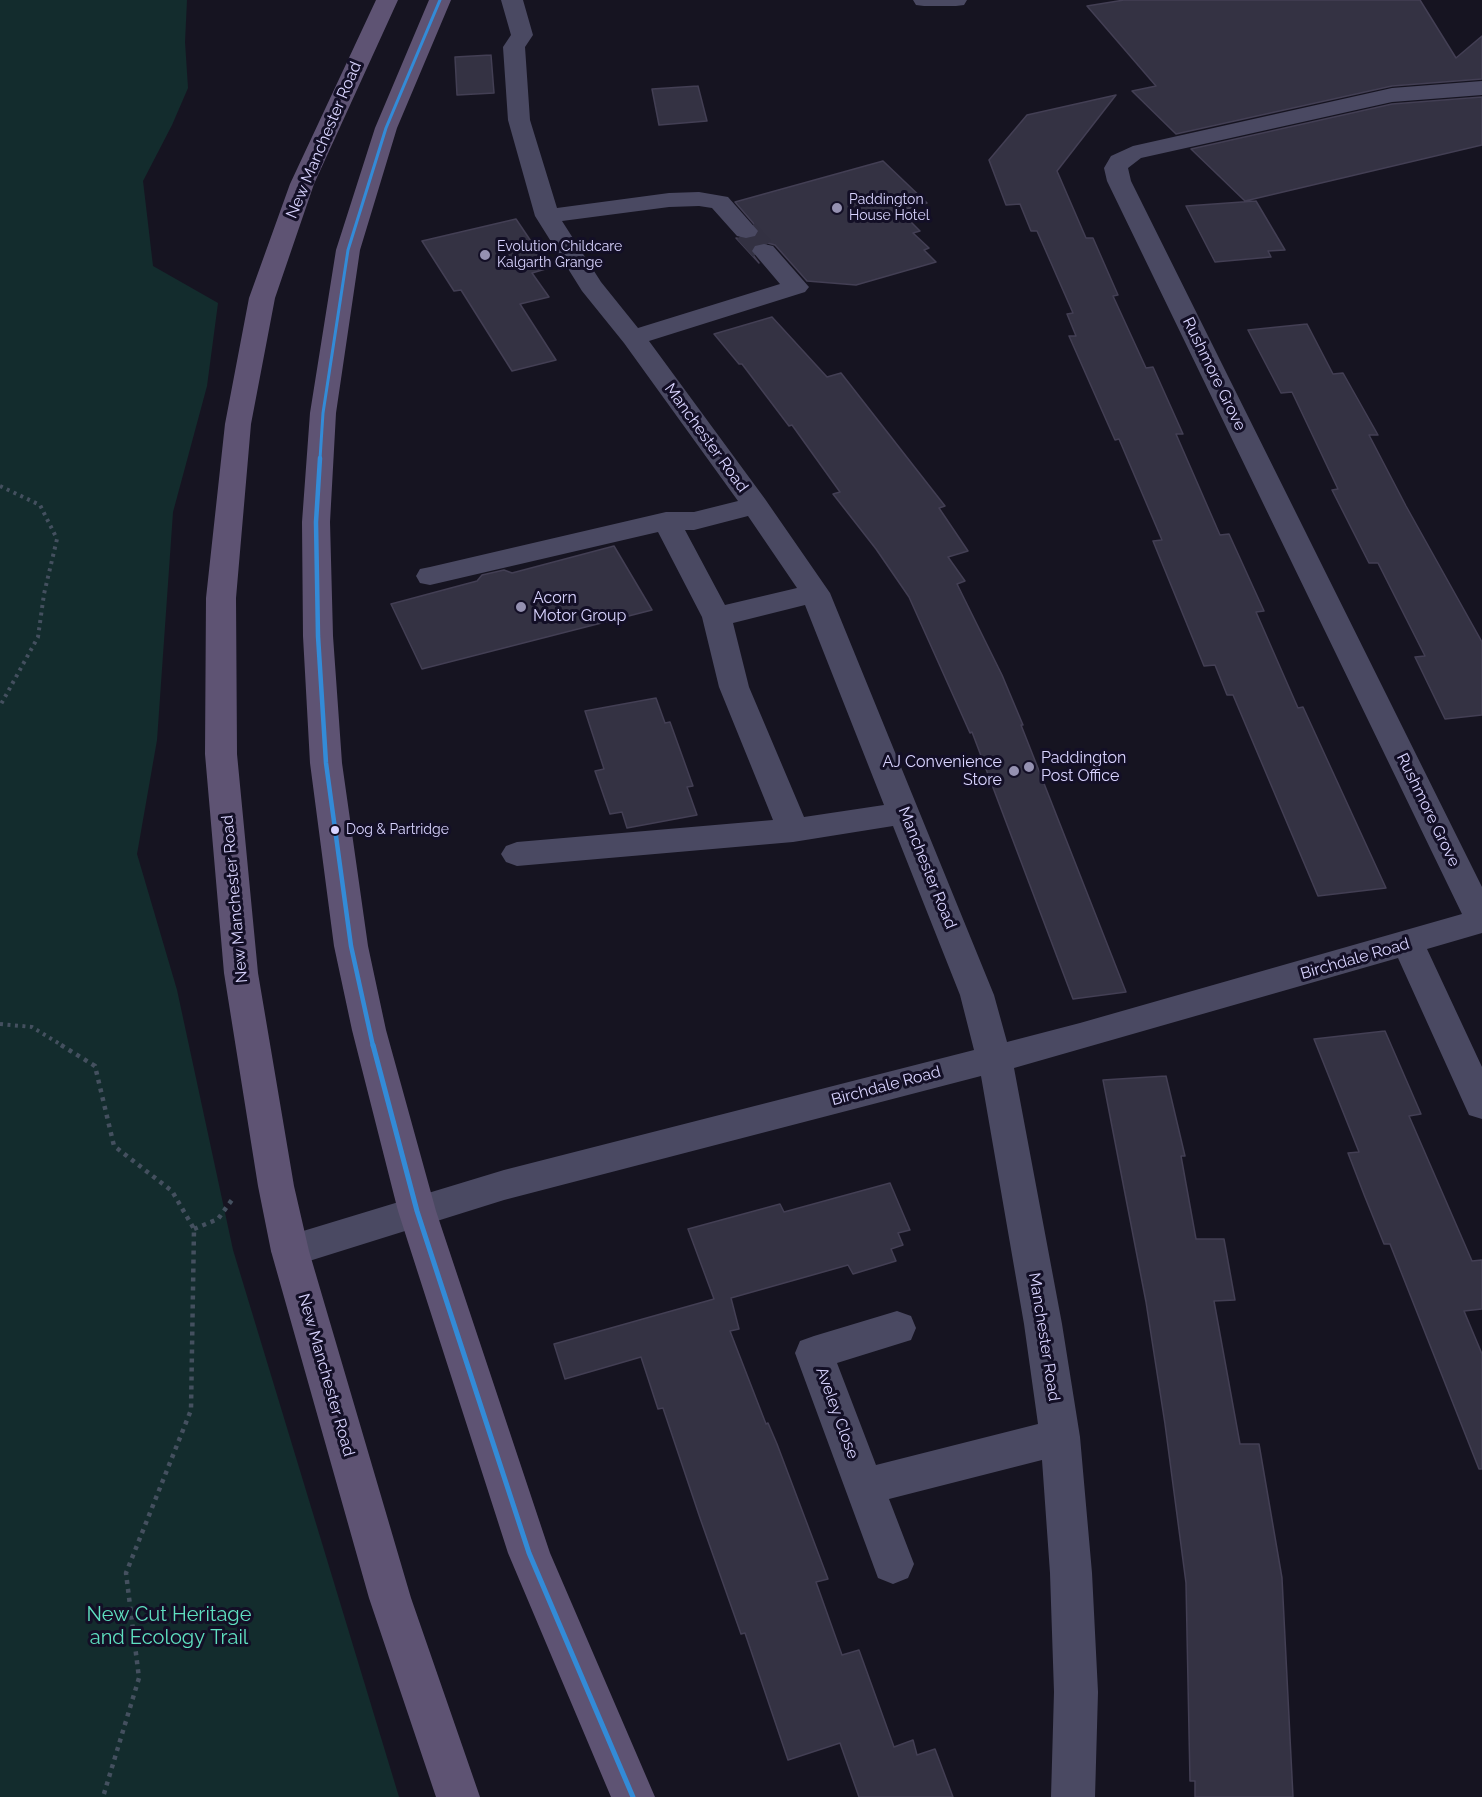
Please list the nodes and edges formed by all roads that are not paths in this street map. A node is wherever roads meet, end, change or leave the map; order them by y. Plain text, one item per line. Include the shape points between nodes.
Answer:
1 (387, 0) edge
2 (440, 0) edge
3 (512, 0) edge
4 (924, 0) edge
5 (957, 0) edge
6 (1481, 83) edge
7 (547, 216) junction
8 (746, 231) tunnel mouth
9 (764, 251) tunnel mouth
10 (633, 338) junction
11 (755, 505) junction
12 (666, 521) junction
13 (430, 576) dead end
14 (815, 593) junction
15 (717, 617) junction
16 (905, 813) junction
17 (793, 830) junction
18 (517, 854) dead end
19 (1482, 921) edge
20 (1408, 944) junction
21 (994, 1058) junction
22 (1482, 1106) edge
23 (417, 1211) junction
24 (290, 1251) junction
25 (897, 1328) dead end
26 (1060, 1437) junction
27 (864, 1487) junction
28 (893, 1564) dead end
29 (458, 1797) edge
30 (633, 1797) edge
31 (1073, 1797) edge

1 - 24 main road, New Manchester Road via 302,184 262,298 238,424 221,598 221,754 241,973
2 - 23 main road via 386,128 348,250 323,413 316,522 326,763 351,946
3 - 7 street, Manchester Road via 522,35 514,47 519,120
4 - 5 street
6 - 19 street, Rushmore Grove via 1392,94 1133,153 1119,161 1116,168
7 - 8 street via 699,199 720,202
7 - 10 street, Manchester Road via 591,286
9 - 10 street via 796,287
10 - 11 street, Manchester Road
11 - 12 street via 694,521
11 - 14 street, Manchester Road
12 - 13 street
12 - 15 street
14 - 15 street
14 - 16 street, Manchester Road
15 - 17 street via 734,687
16 - 17 street
16 - 21 street, Manchester Road via 977,996
17 - 18 street
19 - 20 street, Birchdale Road
20 - 21 street, Birchdale Road
20 - 22 street
21 - 23 street, Birchdale Road
21 - 26 street, Manchester Road
23 - 24 street, Birchdale Road
23 - 30 main road via 529,1553
24 - 29 main road, New Manchester Road via 390,1598
25 - 27 street, Aveley Close via 814,1353
26 - 27 street
26 - 31 street, Manchester Road via 1076,1692
27 - 28 street, Aveley Close

